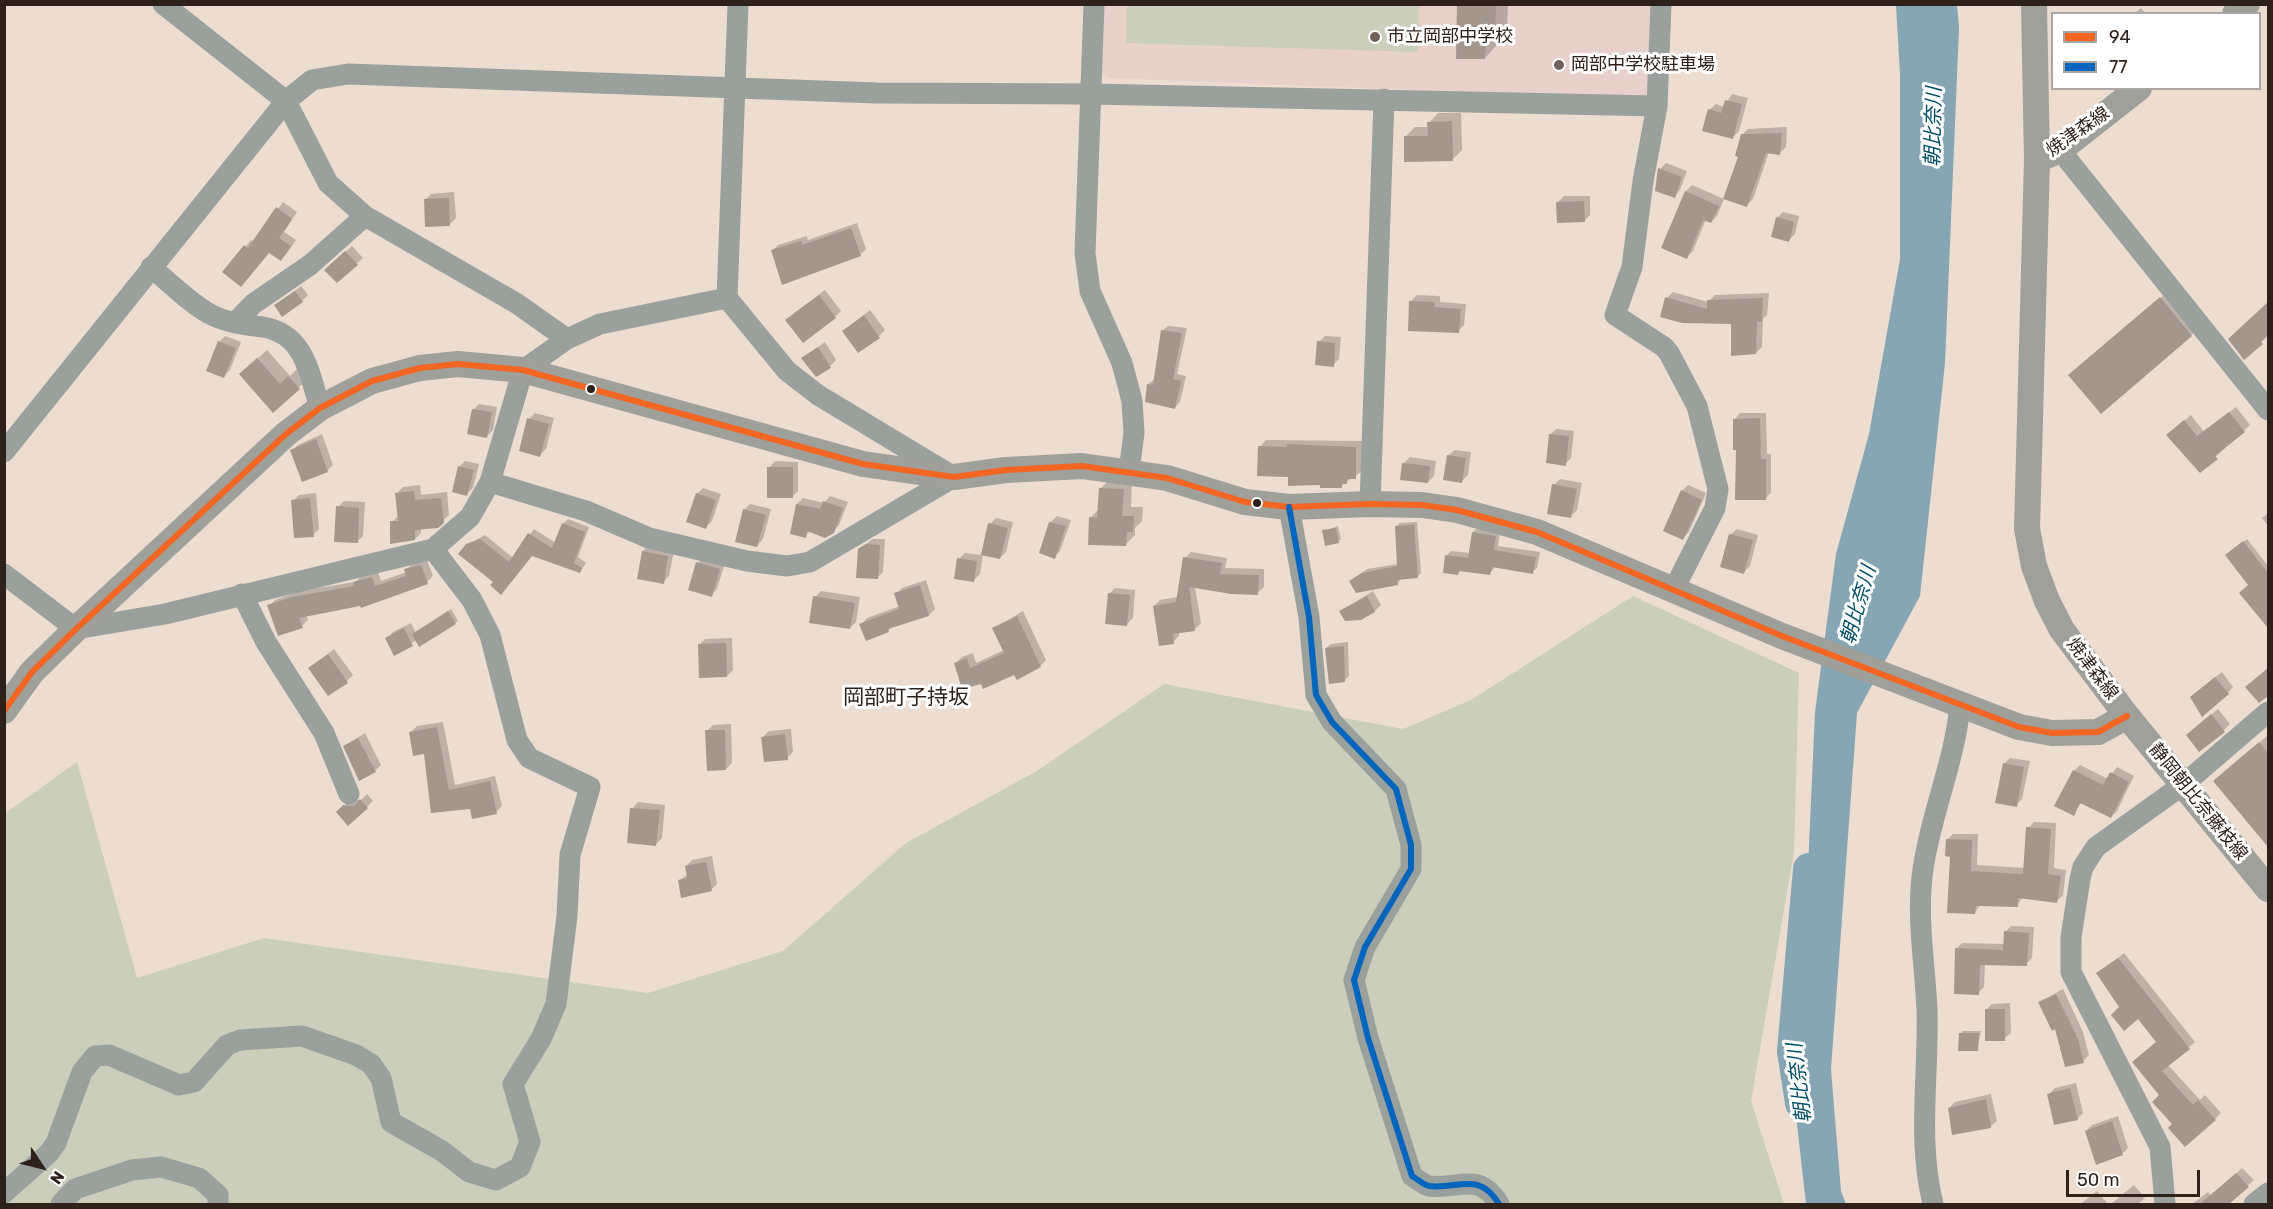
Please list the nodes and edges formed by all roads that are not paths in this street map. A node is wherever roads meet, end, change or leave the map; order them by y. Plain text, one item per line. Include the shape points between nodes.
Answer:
1 (163, 4) edge
2 (738, 4) edge
3 (1094, 4) edge
4 (1661, 4) edge
5 (2034, 4) edge
6 (734, 86) junction
7 (2136, 90) edge
8 (1092, 93) junction
9 (1384, 99) junction
10 (286, 101) junction
11 (1657, 106) junction
12 (2060, 150) junction
13 (2037, 160) junction
14 (365, 216) junction
15 (152, 267) junction
16 (727, 298) junction
17 (235, 323) junction
18 (567, 339) junction
19 (523, 370) junction
20 (320, 408) junction
21 (2268, 410) edge
22 (4, 452) edge
23 (1129, 471) junction
24 (954, 477) junction
25 (490, 482) junction
26 (1370, 504) junction
27 (1289, 507) junction
28 (433, 549) junction
29 (4, 574) edge
30 (1673, 591) junction
31 (242, 594) junction
32 (76, 629) junction
33 (1950, 702) junction
34 (4, 711) edge
35 (2268, 712) edge
36 (2127, 716) junction
37 (2184, 784) junction
38 (350, 794) dead end
39 (2268, 889) edge
40 (4, 1193) edge
41 (2268, 1193) edge
42 (61, 1204) edge
43 (218, 1204) edge
44 (1499, 1204) edge
45 (1933, 1204) edge
46 (2165, 1204) edge
47 (2254, 1204) edge

1 - 10 street
2 - 6 street
3 - 8 street
4 - 11 street
5 - 13 main road
6 - 8 street via 877,93
6 - 10 street via 348,74 312,80
6 - 16 street
7 - 12 main road, 焼津森線
8 - 9 street
8 - 23 street via 1085,253 1090,291 1122,363 1132,401 1134,433
9 - 11 street
9 - 26 street
10 - 14 street via 328,183
10 - 15 street
11 - 30 street via 1632,267 1616,315 1669,353 1697,406 1718,489 1715,508
12 - 13 main road, 焼津森線
12 - 21 street
13 - 36 main road, 焼津森線 via 2027,529 2034,566 2062,630
14 - 17 street via 310,266 253,304
14 - 18 street via 516,303
15 - 17 street via 213,316
15 - 22 street
16 - 18 street via 600,324
16 - 24 street via 787,371 818,395
17 - 20 street via 274,329 291,337 302,351
18 - 19 street
19 - 20 main road, 焼津森線 via 458,364 420,368 372,381
19 - 24 main road, 焼津森線 via 829,456
19 - 25 street
20 - 32 main road, 焼津森線 via 286,434
23 - 24 main road, 焼津森線 via 1082,466
23 - 27 main road, 焼津森線 via 1167,478 1245,502
24 - 25 street via 810,562 787,566 747,561 649,538 586,511
25 - 28 street via 470,516
26 - 27 main road, 焼津森線
26 - 30 main road, 焼津森線 via 1446,508 1504,520
27 - 44 street via 1309,617 1316,695 1332,722 1396,789 1411,845 1411,869 1365,948 1354,980 1368,1038 1412,1176 1428,1186 1470,1182 1494,1196
28 - 31 street
28 - 40 street via 472,600 490,635 517,740 529,758 590,787 570,855 556,1004 541,1039 513,1084 530,1142 520,1167 496,1180 469,1172 442,1151 391,1122 381,1078 371,1064 302,1036 228,1044 194,1082 179,1085 109,1055 95,1056 82,1072 56,1143
29 - 32 street
30 - 33 main road, 焼津森線
31 - 32 street via 165,614
31 - 38 street via 266,642 324,733
32 - 34 main road, 焼津森線 via 32,672
33 - 36 main road, 焼津森線 via 2019,727 2052,733 2098,732
33 - 45 street via 1957,734 1923,867 1919,903 1927,1011 1923,1110 1927,1182
35 - 37 street
36 - 37 main road, 静岡朝比奈藤枝線
37 - 39 main road, 静岡朝比奈藤枝線
37 - 46 street via 2096,848 2083,867 2071,937 2070,972 2160,1147
41 - 47 street
42 - 43 street via 75,1189 132,1170 161,1167 199,1178 218,1195

